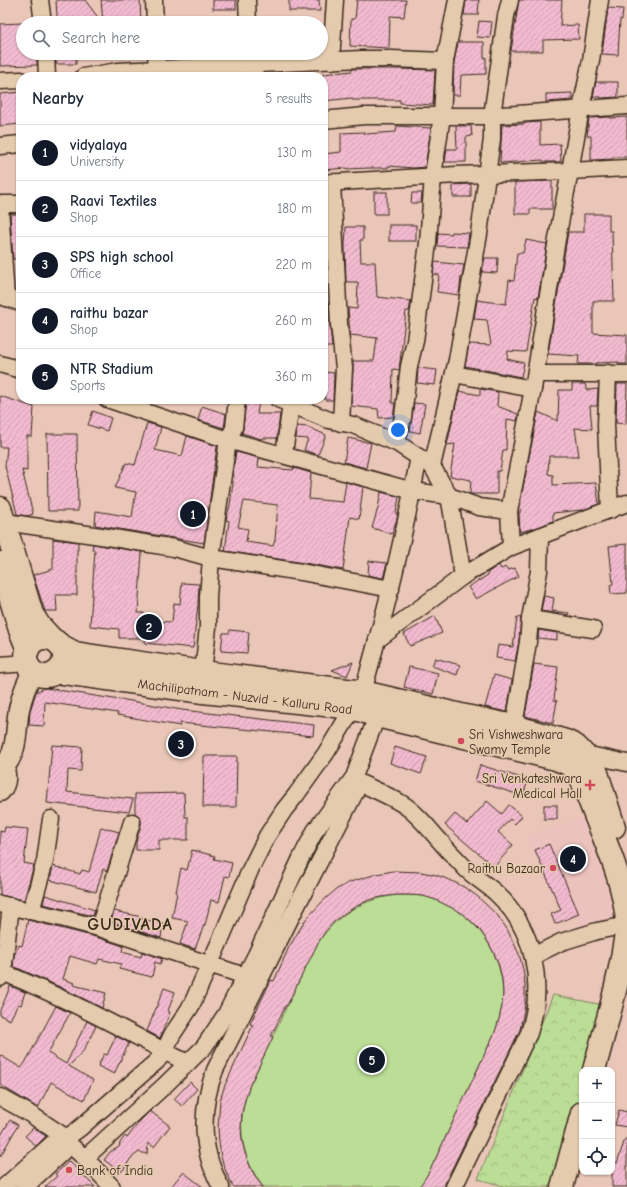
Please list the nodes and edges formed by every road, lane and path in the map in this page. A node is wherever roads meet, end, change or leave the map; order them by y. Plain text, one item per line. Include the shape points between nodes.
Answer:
1 (40, 0) edge
2 (154, 0) edge
3 (247, 0) edge
4 (335, 0) edge
5 (457, 0) edge
6 (510, 0) edge
7 (600, 0) edge
8 (42, 16) edge
9 (155, 16) edge
10 (248, 16) edge
11 (46, 60) edge
12 (156, 60) edge
13 (331, 61) junction
14 (445, 61) junction
15 (252, 65) edge
16 (157, 69) junction
17 (47, 72) edge
18 (112, 72) edge
19 (16, 80) edge
20 (0, 81) edge
21 (627, 106) edge
22 (580, 109) junction
23 (442, 116) junction
24 (492, 116) junction
25 (328, 120) edge
26 (16, 144) edge
27 (0, 146) edge
28 (627, 168) edge
29 (570, 171) junction
30 (487, 174) junction
31 (433, 176) junction
32 (328, 183) edge
33 (16, 204) edge
34 (0, 206) edge
35 (9, 299) edge
36 (0, 364) edge
37 (16, 369) edge
38 (608, 373) junction
39 (454, 374) junction
40 (627, 374) edge
41 (535, 382) junction
42 (122, 404) edge
43 (236, 404) edge
44 (287, 404) edge
45 (294, 404) edge
46 (341, 423) junction
47 (228, 440) junction
48 (397, 442) junction
49 (284, 454) junction
50 (419, 457) junction
51 (432, 466) junction
52 (412, 491) junction
53 (449, 496) junction
54 (627, 503) edge
55 (610, 510) junction
56 (509, 511) junction
57 (3, 515) edge
58 (540, 536) junction
59 (511, 547) junction
60 (211, 558) junction
61 (0, 563) edge
62 (463, 576) junction
63 (391, 589) junction
64 (530, 619) junction
65 (593, 629) dead end
66 (376, 640) junction
67 (56, 642) junction
68 (30, 662) junction
69 (0, 665) edge
70 (56, 672) junction
71 (204, 672) junction
72 (358, 700) junction
73 (378, 716) junction
74 (514, 726) junction
75 (577, 760) junction
76 (627, 763) edge
77 (1, 767) edge
78 (0, 791) edge
79 (52, 819) dead end
80 (132, 822) dead end
81 (627, 865) edge
82 (6, 905) edge
83 (31, 911) junction
84 (627, 924) edge
85 (99, 928) junction
86 (533, 956) junction
87 (210, 964) junction
88 (1, 974) edge
89 (246, 976) junction
90 (627, 1007) edge
91 (164, 1052) junction
92 (188, 1063) junction
93 (595, 1067) edge
94 (610, 1067) edge
95 (0, 1097) edge
96 (579, 1124) edge
97 (66, 1140) junction
98 (85, 1158) junction
99 (579, 1170) edge
100 (4, 1187) edge
101 (25, 1187) edge
102 (112, 1187) edge
103 (221, 1187) edge
104 (454, 1187) edge
105 (562, 1187) edge
106 (574, 1187) edge

1 - 8 street
2 - 9 street
3 - 10 street
4 - 13 street
5 - 14 street
6 - 24 street
7 - 22 street
11 - 17 street
12 - 16 street
13 - 14 street
13 - 15 street
14 - 23 street
15 - 16 street
16 - 18 street
19 - 20 street
21 - 22 street
22 - 24 street
22 - 29 street
23 - 24 street
23 - 25 street via 364,116
23 - 31 street
24 - 30 street
26 - 27 street
28 - 29 street
29 - 30 street
29 - 41 street
30 - 31 street
30 - 39 street
31 - 32 street
31 - 48 street via 428,243 415,341
32 - 46 street via 344,368
33 - 34 street
34 - 35 street
36 - 37 street
38 - 40 street
38 - 41 street
38 - 55 street via 606,425
39 - 41 street
39 - 51 street
41 - 56 street
42 - 47 street
43 - 47 street via 234,428
44 - 49 street
45 - 46 street
46 - 48 street
47 - 49 street
47 - 60 street
48 - 50 street
49 - 52 street
50 - 51 street
50 - 52 street
51 - 53 street
52 - 53 street
52 - 63 street
53 - 56 street via 479,507
53 - 62 street
54 - 55 street
55 - 58 street
56 - 59 street
57 - 60 street via 101,536 174,548
57 - 67 highway, Machilipatnam - Nuzvid - Kalluru Road via 32,614
58 - 59 street
58 - 64 street via 539,571
59 - 62 street
60 - 63 street
60 - 71 street
61 - 68 highway
62 - 66 street
63 - 66 street
64 - 65 street
64 - 74 street
66 - 72 street
67 - 68 highway via 46,638 35,641 31,645
67 - 70 highway via 63,650 64,656 64,662
67 - 71 highway, Machilipatnam - Nuzvid - Kalluru Road via 75,653
68 - 69 street
68 - 70 highway via 39,675 51,675
68 - 77 main road via 15,747
70 - 72 highway, Machilipatnam - Nuzvid - Kalluru Road via 203,692
71 - 72 highway, Machilipatnam - Nuzvid - Kalluru Road
72 - 73 highway, Machilipatnam - Nuzvid - Kalluru Road
72 - 74 highway, Machilipatnam - Nuzvid - Kalluru Road
72 - 87 street via 322,759 267,836
73 - 75 highway, Machilipatnam - Nuzvid - Kalluru Road via 556,759
73 - 89 street via 354,777 315,831
74 - 75 highway, Machilipatnam - Nuzvid - Kalluru Road via 576,746
75 - 76 street
75 - 81 highway, Machilipatnam - Nuzvid - Kalluru Road via 593,764
75 - 84 highway, Machilipatnam - Nuzvid - Kalluru Road via 580,775 622,888
77 - 78 main road via 6,777
79 - 83 street via 45,861
80 - 85 street
82 - 83 street
82 - 88 street
83 - 85 street
84 - 86 street via 561,942
84 - 93 highway, Machilipatnam - Nuzvid - Kalluru Road via 614,997
85 - 87 street
86 - 103 street via 517,918 497,893 471,874 403,804 360,783 215,1070 206,1106 205,1132 211,1164
86 - 104 street via 537,994 529,1033
87 - 89 street
87 - 91 street via 191,1006
88 - 91 street via 26,982
89 - 92 street via 226,1014 204,1047
90 - 94 highway
91 - 92 street
91 - 97 street via 157,1061
92 - 98 street
95 - 97 street via 27,1112
96 - 105 highway
97 - 98 street
97 - 100 street
97 - 101 street
98 - 102 street
99 - 106 highway

